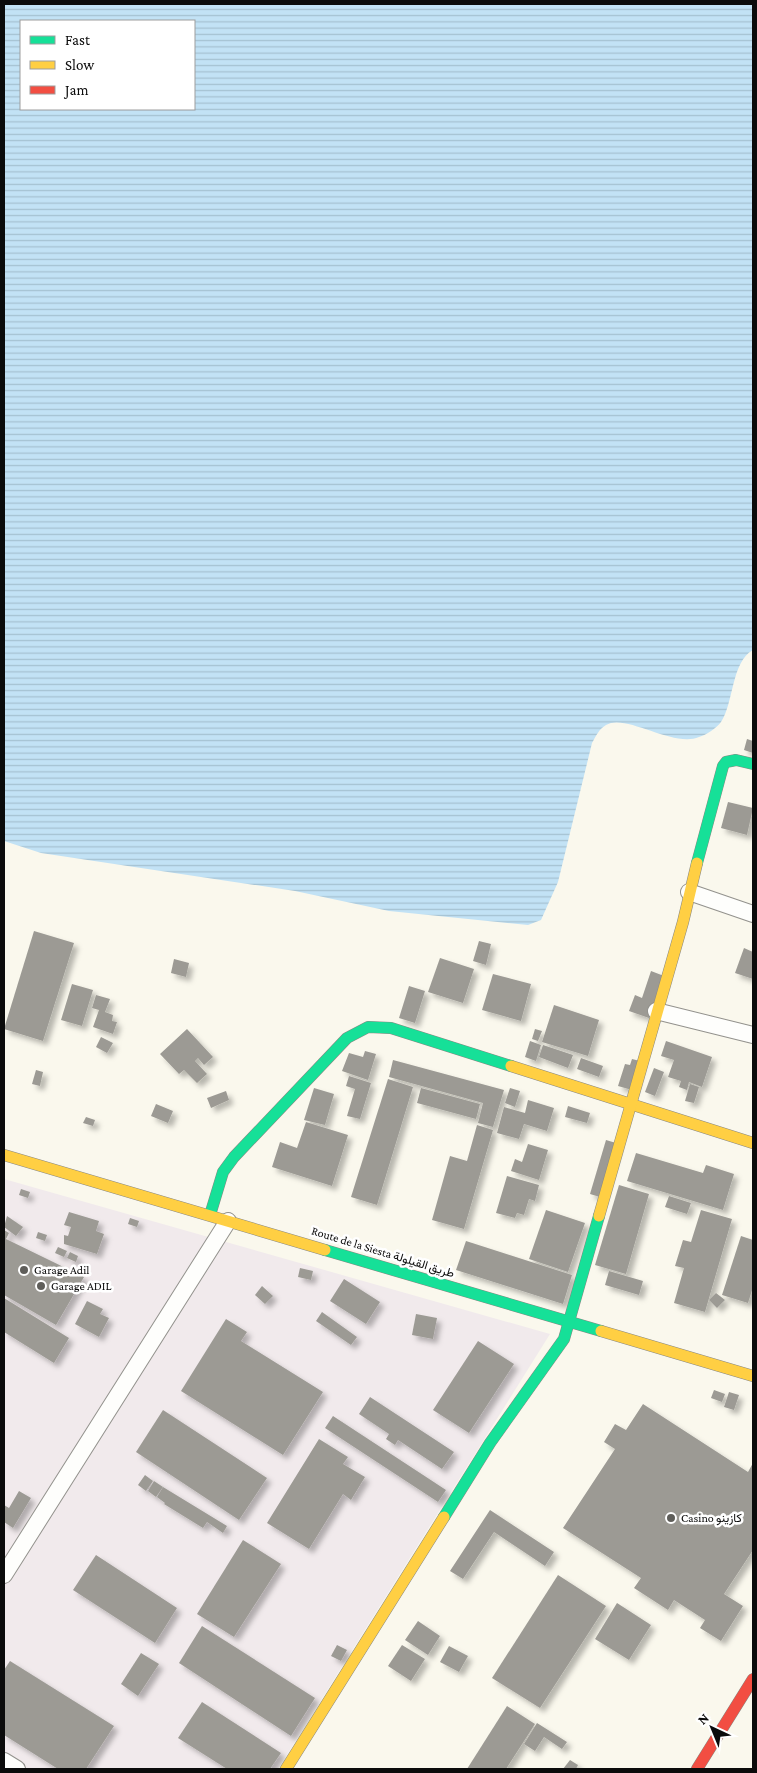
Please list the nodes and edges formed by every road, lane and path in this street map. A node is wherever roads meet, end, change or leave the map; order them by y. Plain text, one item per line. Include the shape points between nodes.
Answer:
1 (753, 764) edge
2 (689, 892) junction
3 (753, 914) edge
4 (656, 1011) junction
5 (753, 1035) edge
6 (632, 1106) junction
7 (753, 1144) edge
8 (4, 1155) edge
9 (210, 1215) junction
10 (228, 1221) junction
11 (570, 1322) junction
12 (753, 1376) edge
13 (4, 1575) edge
14 (753, 1679) edge
15 (4, 1761) edge
16 (17, 1769) edge
17 (286, 1769) edge
18 (697, 1769) edge

1 - 2 street via 731,760 723,766
2 - 3 street
2 - 4 street
4 - 5 street
4 - 6 street
6 - 7 street
6 - 9 street via 390,1028 368,1028 347,1038 234,1157 223,1172
6 - 11 street
8 - 9 street, Route de la Siesta طريق القيلولة
9 - 10 street, Route de la Siesta طريق القيلولة
10 - 11 street, Route de la Siesta طريق القيلولة
10 - 13 street
11 - 12 street, Route de la Siesta طريق القيلولة
11 - 17 street via 564,1339 490,1443
14 - 18 street
15 - 16 street

